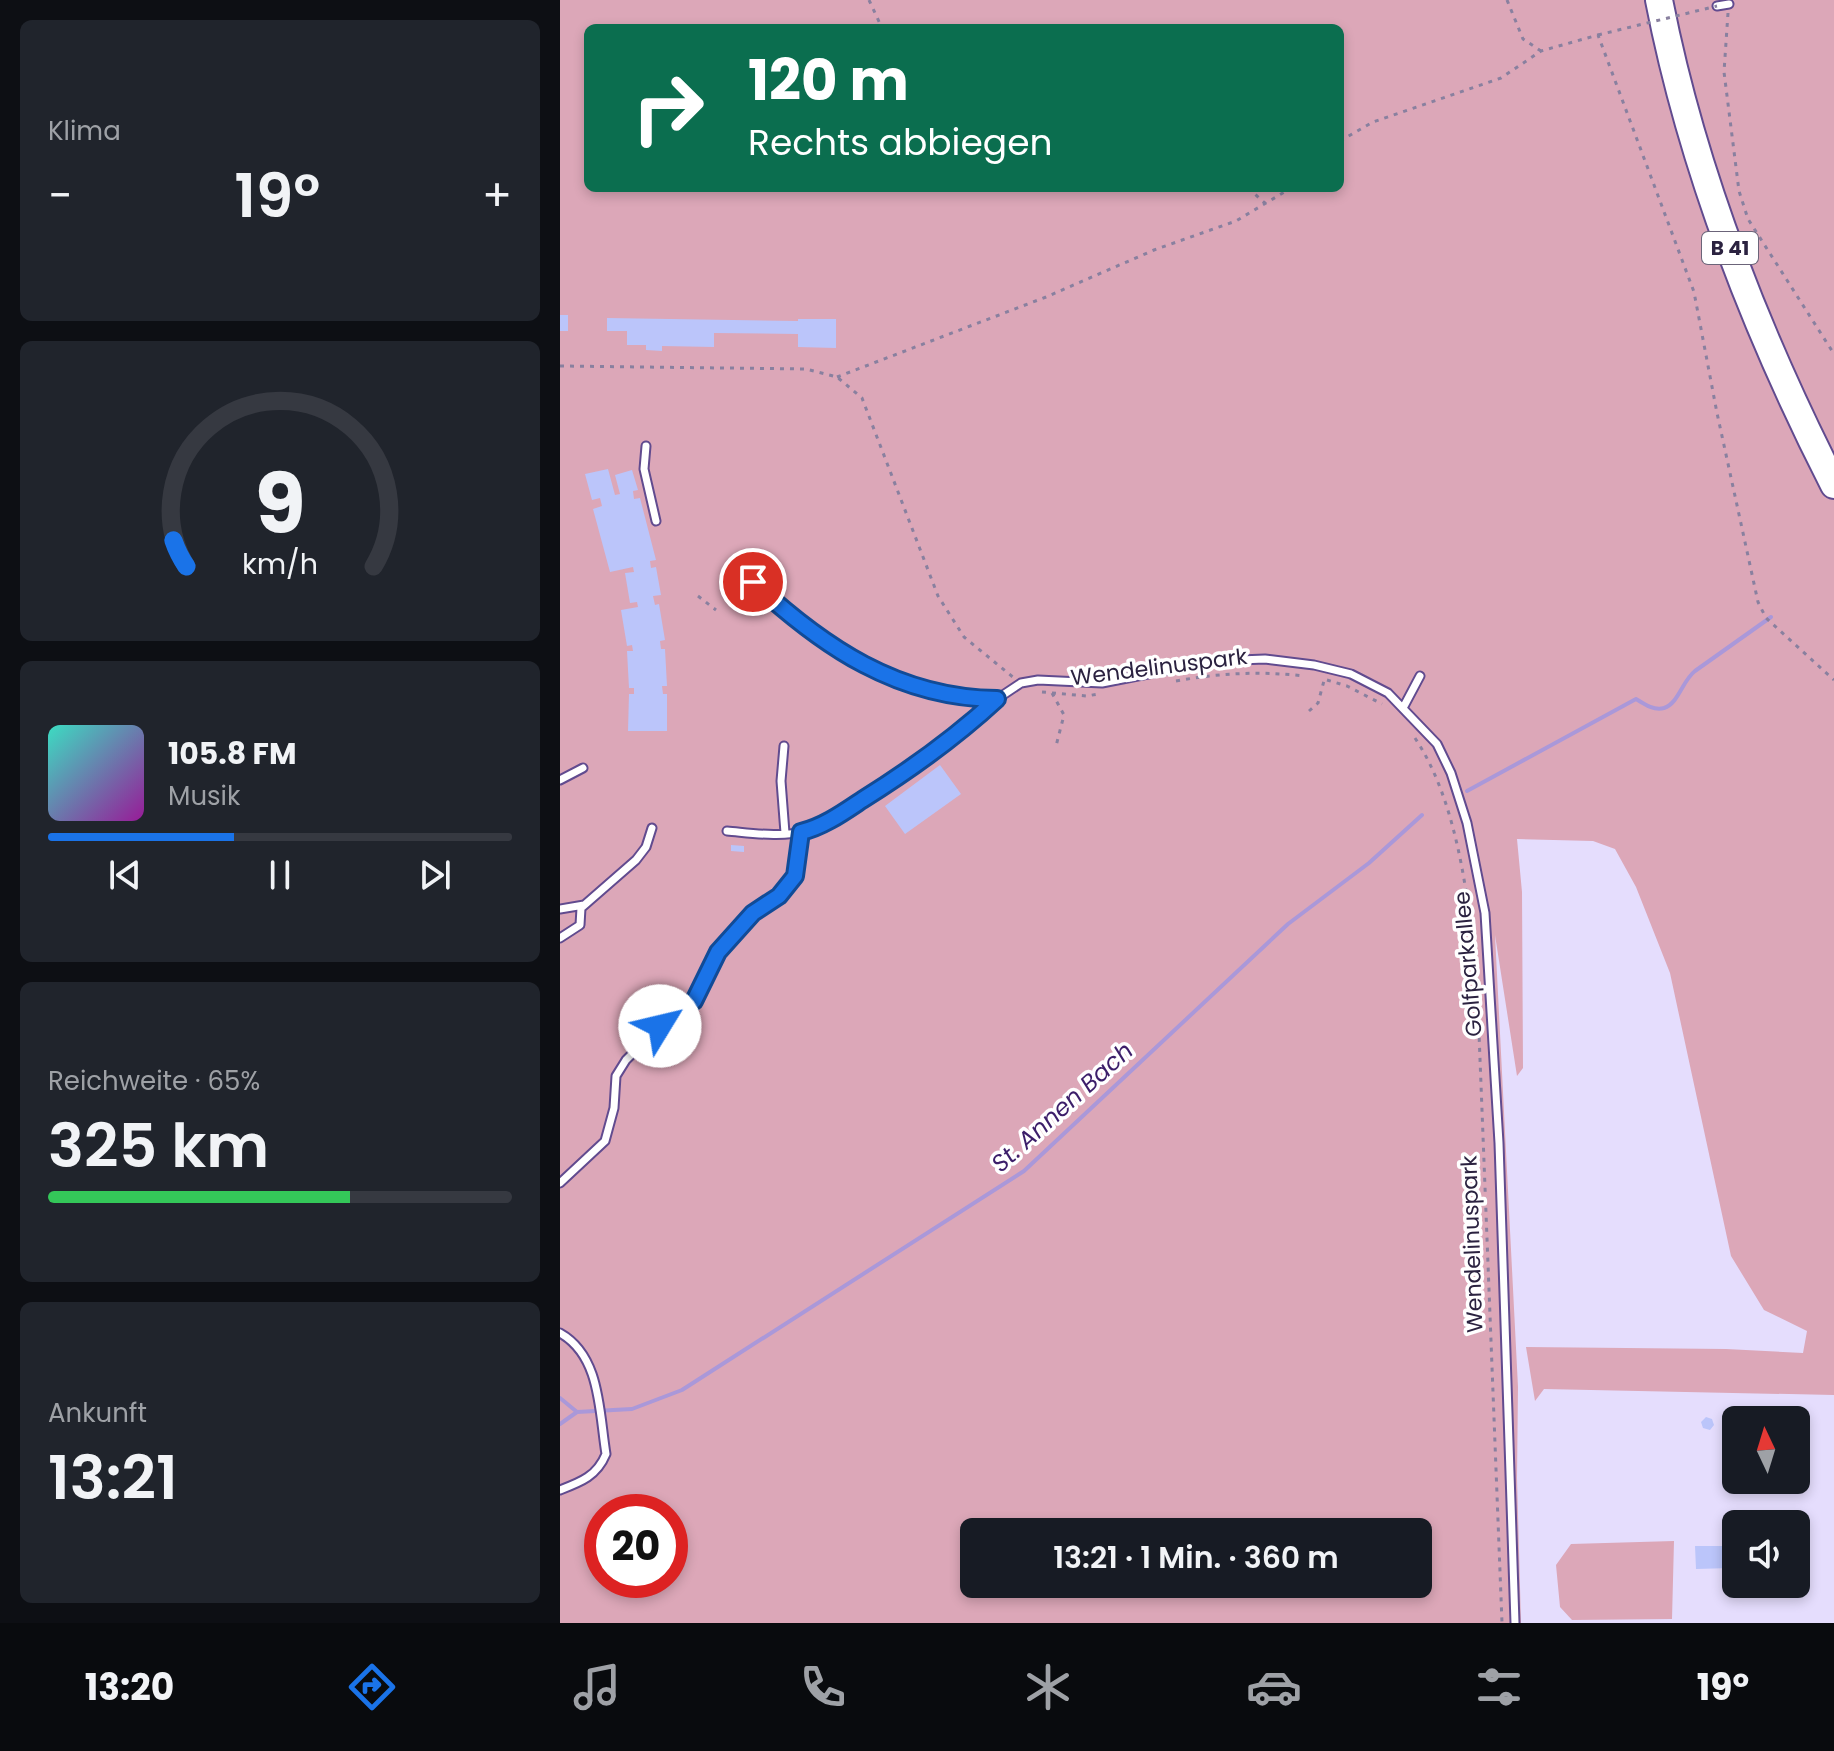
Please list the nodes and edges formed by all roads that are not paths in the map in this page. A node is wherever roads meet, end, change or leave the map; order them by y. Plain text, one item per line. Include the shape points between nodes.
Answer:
1 (1659, 0) edge
2 (1729, 4) road end
3 (1717, 6) road end
4 (646, 446) dead end
5 (1834, 485) edge
6 (656, 521) dead end
7 (737, 575) dead end
8 (1420, 676) dead end
9 (997, 699) junction
10 (1403, 708) junction
11 (784, 746) dead end
12 (583, 768) dead end
13 (560, 780) edge
14 (652, 828) dead end
15 (727, 831) dead end
16 (801, 832) junction
17 (785, 833) junction
18 (584, 905) junction
19 (560, 909) edge
20 (560, 938) edge
21 (560, 1183) edge
22 (560, 1333) edge
23 (560, 1490) edge
24 (1515, 1623) edge

1 - 5 highway, B 41 via 1706,181 1753,310
2 - 3 lane
4 - 6 lane via 644,469
7 - 9 lane via 863,665 938,692
8 - 10 lane
9 - 10 lane, Golfparkallee via 1021,683 1038,680 1102,683 1214,661 1265,659 1351,674 1388,693
9 - 16 lane via 905,773
10 - 24 lane, Golfparkallee via 1437,744 1451,773 1485,913 1499,1143
11 - 17 lane
12 - 13 lane
14 - 18 lane via 636,860
15 - 17 lane
16 - 17 lane
16 - 21 lane via 795,876 718,952 694,1001 626,1060 616,1076 605,1141
18 - 19 lane
18 - 20 lane via 580,925
22 - 23 lane via 579,1346 592,1369 606,1454 601,1467 584,1481

